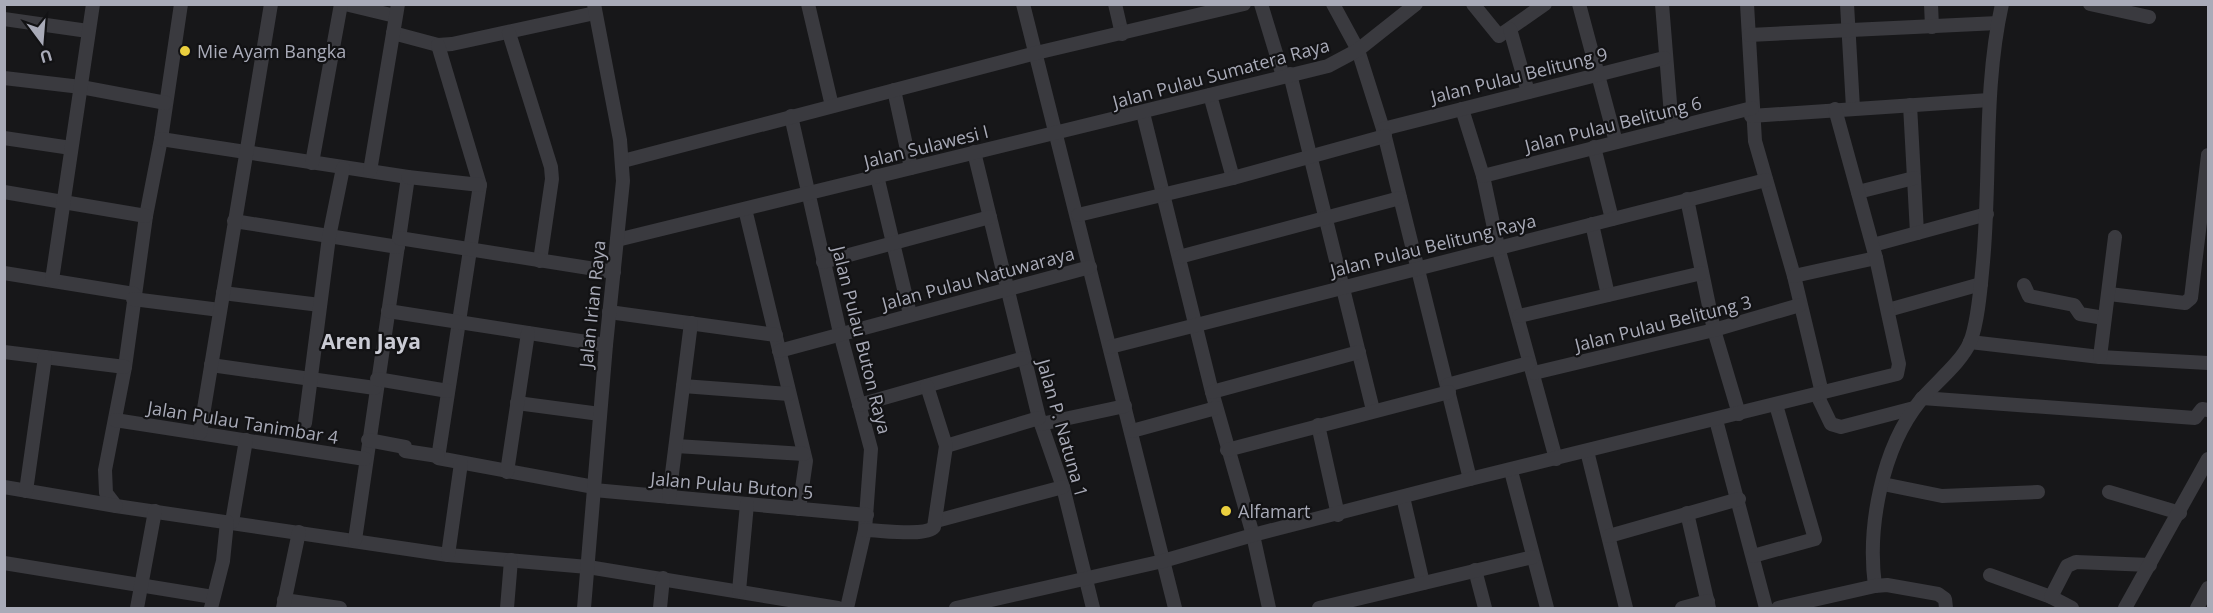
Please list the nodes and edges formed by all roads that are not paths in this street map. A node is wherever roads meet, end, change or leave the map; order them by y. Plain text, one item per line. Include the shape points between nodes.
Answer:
1 (93, 4) edge
2 (180, 4) edge
3 (271, 4) edge
4 (343, 4) edge
5 (808, 4) edge
6 (1023, 4) edge
7 (1115, 4) edge
8 (1244, 4) edge
9 (1261, 4) edge
10 (1333, 4) edge
11 (1416, 4) edge
12 (1473, 4) edge
13 (1545, 4) edge
14 (1579, 4) edge
15 (1662, 4) edge
16 (1747, 4) edge
17 (1847, 4) edge
18 (1930, 4) edge
19 (2002, 4) edge
20 (2090, 4) edge
21 (2111, 6) edge
22 (594, 9) edge
23 (397, 10) edge
24 (1193, 10) edge
25 (2149, 17) dead end
26 (4, 19) edge
27 (1998, 23) junction
28 (1932, 27) junction
29 (88, 31) junction
30 (1848, 31) junction
31 (393, 33) junction
32 (509, 33) junction
33 (1504, 33) junction
34 (1122, 34) junction
35 (1749, 35) junction
36 (438, 45) junction
37 (1358, 50) junction
38 (1036, 53) junction
39 (1665, 57) junction
40 (1599, 73) junction
41 (1286, 75) junction
42 (4, 78) edge
43 (81, 87) junction
44 (894, 90) junction
45 (1528, 92) junction
46 (1210, 95) junction
47 (1989, 100) junction
48 (166, 103) junction
49 (1910, 105) junction
50 (832, 106) junction
51 (1853, 108) junction
52 (1462, 109) junction
53 (1834, 109) junction
54 (1752, 112) junction
55 (1143, 113) junction
56 (791, 116) junction
57 (1671, 128) junction
58 (1384, 132) junction
59 (1054, 133) junction
60 (4, 138) edge
61 (160, 139) junction
62 (1616, 142) junction
63 (1594, 147) junction
64 (71, 148) junction
65 (246, 152) junction
66 (974, 152) junction
67 (2208, 155) edge
68 (1312, 156) junction
69 (623, 161) junction
70 (312, 163) junction
71 (343, 168) junction
72 (910, 168) junction
73 (370, 171) junction
74 (877, 176) junction
75 (1483, 176) junction
76 (408, 177) junction
77 (1233, 178) junction
78 (1914, 178) junction
79 (1766, 180) junction
80 (480, 185) junction
81 (4, 192) edge
82 (1858, 192) junction
83 (1163, 193) junction
84 (807, 194) junction
85 (1400, 198) junction
86 (1687, 199) junction
87 (63, 202) junction
88 (745, 209) junction
89 (1987, 214) junction
90 (1078, 215) junction
91 (146, 216) junction
92 (990, 217) junction
93 (1327, 219) junction
94 (1612, 219) junction
95 (234, 221) junction
96 (1592, 224) junction
97 (1917, 233) junction
98 (328, 237) junction
99 (2115, 237) dead end
100 (617, 240) junction
101 (398, 243) junction
102 (893, 243) junction
103 (1498, 247) junction
104 (469, 250) junction
105 (1875, 251) junction
106 (1179, 257) junction
107 (540, 261) junction
108 (823, 262) junction
109 (1090, 267) junction
110 (1419, 267) junction
111 (614, 272) junction
112 (4, 273) edge
113 (1702, 273) junction
114 (1794, 276) junction
115 (52, 280) junction
116 (1981, 284) junction
117 (2024, 285) dead end
118 (1343, 287) junction
119 (1007, 288) junction
120 (2194, 291) junction
121 (223, 292) junction
122 (2208, 293) edge
123 (2109, 294) junction
124 (1608, 295) junction
125 (134, 296) junction
126 (320, 305) junction
127 (1800, 305) junction
128 (220, 310) junction
129 (1888, 310) junction
130 (388, 311) junction
131 (609, 312) junction
132 (909, 314) junction
133 (1519, 316) junction
134 (2104, 318) junction
135 (459, 322) junction
136 (691, 323) junction
137 (1196, 324) junction
138 (1714, 330) junction
139 (528, 333) junction
140 (840, 333) junction
141 (776, 335) junction
142 (1970, 342) junction
143 (606, 345) junction
144 (1110, 347) junction
145 (779, 351) junction
146 (4, 352) edge
147 (1359, 352) junction
148 (45, 357) junction
149 (2100, 357) junction
150 (1024, 358) junction
151 (2208, 363) edge
152 (211, 364) junction
153 (125, 367) junction
154 (1532, 368) junction
155 (311, 378) junction
156 (376, 384) junction
157 (683, 386) junction
158 (927, 386) junction
159 (1448, 389) junction
160 (448, 391) junction
161 (1212, 392) junction
162 (789, 394) junction
163 (1820, 394) junction
164 (517, 403) junction
165 (1918, 403) junction
166 (859, 405) junction
167 (1776, 405) junction
168 (1125, 406) junction
169 (1216, 408) junction
170 (1373, 410) junction
171 (2208, 410) edge
172 (600, 414) junction
173 (1739, 414) junction
174 (115, 420) junction
175 (1716, 420) junction
176 (1040, 421) junction
177 (305, 423) dead end
178 (1318, 425) junction
179 (1132, 431) junction
180 (200, 433) junction
181 (246, 440) junction
182 (368, 440) junction
183 (676, 446) junction
184 (946, 446) junction
185 (1227, 450) junction
186 (1587, 451) junction
187 (804, 454) junction
188 (438, 457) junction
189 (365, 459) junction
190 (1556, 459) junction
191 (2208, 459) edge
192 (461, 463) junction
193 (1511, 471) junction
194 (507, 472) junction
195 (1470, 479) junction
196 (1883, 484) junction
197 (4, 487) edge
198 (1063, 487) junction
199 (594, 489) junction
200 (26, 491) junction
201 (2038, 492) dead end
202 (2109, 492) dead end
203 (1403, 496) junction
204 (669, 497) junction
205 (1738, 499) junction
206 (747, 504) junction
207 (116, 506) junction
208 (799, 509) junction
209 (155, 511) junction
210 (1687, 513) junction
211 (2180, 513) junction
212 (867, 515) junction
213 (1338, 515) junction
214 (936, 521) junction
215 (230, 522) junction
216 (865, 530) junction
217 (299, 532) junction
218 (1253, 535) junction
219 (1609, 536) junction
220 (355, 540) junction
221 (448, 555) junction
222 (1533, 556) junction
223 (1753, 556) junction
224 (511, 560) junction
225 (1163, 561) junction
226 (4, 563) edge
227 (2150, 565) junction
228 (588, 567) junction
229 (1475, 570) junction
230 (1990, 575) dead end
231 (663, 578) junction
232 (1084, 579) junction
233 (1423, 583) junction
234 (141, 585) junction
235 (1875, 586) junction
236 (2208, 588) edge
237 (739, 591) junction
238 (2051, 597) junction
239 (212, 603) edge
240 (283, 604) edge
241 (1708, 605) edge
242 (1794, 607) edge
243 (1326, 608) edge
244 (137, 609) edge
245 (340, 609) edge
246 (507, 609) edge
247 (584, 609) edge
248 (660, 609) edge
249 (838, 609) edge
250 (847, 609) edge
251 (956, 609) edge
252 (1093, 609) edge
253 (1175, 609) edge
254 (1269, 609) edge
255 (1485, 609) edge
256 (1547, 609) edge
257 (1626, 609) edge
258 (1682, 609) edge
259 (1766, 609) edge
260 (1778, 609) edge
261 (1946, 609) edge
262 (2072, 609) edge
263 (2124, 609) edge
264 (2196, 609) edge

1 - 29 street
2 - 48 street
3 - 65 street
4 - 23 street
4 - 70 street
5 - 50 street
6 - 38 street
7 - 34 street
8 - 24 street
9 - 41 street
10 - 37 street
11 - 37 street, Jalan Pulau Sumatera Raya
12 - 33 street
13 - 33 street
14 - 40 street
15 - 39 street
16 - 35 street
17 - 30 street
18 - 28 street
19 - 27 street
20 - 21 street
21 - 25 street
22 - 32 street
22 - 69 street, Jalan Irian Raya
23 - 31 street
24 - 34 street
26 - 29 street
27 - 28 street
27 - 47 street
28 - 30 street
29 - 43 street
30 - 35 street
30 - 51 street
31 - 36 street
31 - 73 street
32 - 36 street
32 - 107 street via 551,167
33 - 45 street
34 - 38 street
35 - 54 street
36 - 80 street
37 - 41 street, Jalan Pulau Sumatera Raya via 1328,66
37 - 58 street
38 - 44 street
38 - 59 street
39 - 40 street, Jalan Pulau Belitung 9
39 - 57 street
40 - 45 street, Jalan Pulau Belitung 9
40 - 62 street
41 - 46 street, Jalan Pulau Sumatera Raya
41 - 68 street
42 - 43 street
43 - 48 street
43 - 64 street
44 - 50 street
44 - 72 street
45 - 52 street, Jalan Pulau Belitung 9
46 - 55 street, Jalan Pulau Sumatera Raya
46 - 77 street
47 - 49 street, Jalan Pulau Belitung 6
47 - 89 street
48 - 61 street
49 - 51 street, Jalan Pulau Belitung 6
49 - 78 street
50 - 56 street
51 - 53 street, Jalan Pulau Belitung 6
52 - 58 street, Jalan Pulau Belitung 9
52 - 75 street
53 - 54 street, Jalan Pulau Belitung 6
53 - 82 street
54 - 57 street, Jalan Pulau Belitung 6
54 - 79 street
55 - 59 street, Jalan Pulau Sumatera Raya
55 - 83 street
56 - 69 street
56 - 84 street, Jalan Pulau Buton Raya
57 - 62 street, Jalan Pulau Belitung 6
58 - 68 street, Jalan Pulau Belitung 9
58 - 85 street
59 - 66 street, Jalan Sulawesi I
59 - 90 street
60 - 64 street
61 - 65 street
61 - 91 street
62 - 63 street, Jalan Pulau Belitung 6
63 - 75 street, Jalan Pulau Belitung 6
63 - 94 street
64 - 87 street
65 - 70 street
65 - 95 street
66 - 72 street, Jalan Sulawesi I
66 - 92 street, Jalan P. Natuna 1
67 - 120 street
68 - 77 street, Jalan Pulau Belitung 9
68 - 93 street
69 - 100 street, Jalan Irian Raya
70 - 71 street
71 - 73 street
71 - 98 street
72 - 74 street, Jalan Sulawesi I
73 - 76 street
74 - 84 street, Jalan Sulawesi I
74 - 102 street
75 - 103 street
76 - 80 street
76 - 101 street
77 - 83 street, Jalan Pulau Belitung 9
78 - 82 street
78 - 97 street
79 - 86 street, Jalan Pulau Belitung Raya
79 - 114 street
80 - 104 street
81 - 87 street
82 - 105 street
83 - 90 street, Jalan Pulau Belitung 9
83 - 106 street
84 - 88 street, Jalan Sulawesi I
84 - 108 street, Jalan Pulau Buton Raya
85 - 93 street
85 - 110 street
86 - 94 street, Jalan Pulau Belitung Raya
86 - 113 street
87 - 91 street
87 - 115 street
88 - 100 street, Jalan Sulawesi I
88 - 141 street
89 - 97 street
89 - 116 street
90 - 109 street
91 - 125 street
92 - 102 street
92 - 119 street, Jalan P. Natuna 1
93 - 106 street
93 - 118 street
94 - 96 street, Jalan Pulau Belitung Raya
95 - 98 street
95 - 121 street
96 - 103 street, Jalan Pulau Belitung Raya
96 - 124 street
97 - 105 street
98 - 101 street
98 - 126 street
99 - 123 street
100 - 111 street, Jalan Irian Raya
101 - 104 street
101 - 130 street
102 - 108 street
102 - 132 street
103 - 110 street, Jalan Pulau Belitung Raya
103 - 133 street
104 - 107 street
104 - 135 street
105 - 114 street
105 - 129 street
106 - 137 street
107 - 111 street
108 - 140 street, Jalan Pulau Buton Raya
109 - 119 street, Jalan Pulau Natuwaraya
109 - 144 street
110 - 118 street, Jalan Pulau Belitung Raya
110 - 159 street
111 - 131 street, Jalan Irian Raya
112 - 115 street
113 - 124 street
113 - 138 street
114 - 127 street
115 - 125 street
116 - 129 street
116 - 142 street
117 - 134 street via 2029,296 2074,305 2079,313
118 - 137 street, Jalan Pulau Belitung Raya
118 - 147 street
119 - 132 street, Jalan Pulau Natuwaraya
119 - 150 street, Jalan P. Natuna 1
120 - 122 street
120 - 123 street via 2185,303
121 - 126 street
121 - 128 street
123 - 134 street
124 - 133 street
125 - 128 street
125 - 153 street
126 - 155 street
127 - 138 street, Jalan Pulau Belitung 3
127 - 163 street
128 - 152 street
129 - 163 street via 1897,374
130 - 135 street
130 - 156 street
131 - 136 street
131 - 143 street, Jalan Irian Raya
132 - 140 street, Jalan Pulau Natuwaraya
133 - 154 street
134 - 149 street
135 - 139 street
135 - 160 street
136 - 141 street
136 - 157 street
137 - 144 street, Jalan Pulau Belitung Raya
137 - 161 street
138 - 154 street, Jalan Pulau Belitung 3
138 - 173 street
139 - 143 street
139 - 164 street
140 - 145 street, Jalan Pulau Natuwaraya
140 - 166 street, Jalan Pulau Buton Raya
141 - 145 street
142 - 149 street
142 - 165 street
143 - 172 street, Jalan Irian Raya
144 - 168 street
145 - 162 street
146 - 148 street
147 - 161 street
147 - 170 street
148 - 153 street
148 - 200 street
149 - 151 street
150 - 158 street
150 - 176 street, Jalan P. Natuna 1
152 - 155 street
152 - 180 street
153 - 174 street
154 - 159 street, Jalan Pulau Belitung 3
154 - 190 street
155 - 156 street
155 - 177 street
156 - 160 street
156 - 182 street
157 - 162 street
157 - 183 street
158 - 166 street
158 - 184 street
159 - 170 street, Jalan Pulau Belitung 3
159 - 195 street
160 - 188 street
161 - 169 street
162 - 187 street
163 - 165 street via 1831,424 1841,427
163 - 167 street
164 - 172 street
164 - 194 street
165 - 171 street via 2195,418 2202,409
165 - 196 street via 1891,451
166 - 212 street, Jalan Pulau Buton Raya via 871,448
167 - 173 street
167 - 223 street via 1815,539
168 - 176 street
168 - 179 street
169 - 179 street
169 - 185 street
170 - 178 street, Jalan Pulau Belitung 3
172 - 199 street, Jalan Irian Raya
173 - 175 street
174 - 180 street, Jalan Pulau Tanimbar 4
174 - 207 street via 104,482 110,501
175 - 186 street
175 - 205 street
176 - 184 street
176 - 198 street, Jalan P. Natuna 1
178 - 185 street, Jalan Pulau Belitung 3
178 - 213 street
179 - 225 street
180 - 181 street, Jalan Pulau Tanimbar 4
181 - 189 street, Jalan Pulau Tanimbar 4
181 - 215 street
182 - 188 street, Jalan Pulau Buton 5
182 - 189 street
183 - 187 street
183 - 204 street
184 - 214 street
185 - 218 street
186 - 190 street
186 - 219 street
187 - 208 street
188 - 192 street, Jalan Pulau Buton 5
189 - 220 street
190 - 193 street
191 - 211 street
192 - 194 street, Jalan Pulau Buton 5
192 - 221 street
193 - 195 street
193 - 222 street
194 - 199 street, Jalan Pulau Buton 5
195 - 203 street
196 - 201 street via 1942,496
196 - 235 street via 1872,542
197 - 200 street
198 - 214 street
198 - 232 street, Jalan P. Natuna 1
199 - 204 street, Jalan Pulau Buton 5
199 - 228 street, Jalan Irian Raya
200 - 207 street
202 - 211 street
203 - 213 street
203 - 233 street
204 - 206 street, Jalan Pulau Buton 5
205 - 210 street
205 - 223 street
206 - 208 street, Jalan Pulau Buton 5
206 - 237 street
207 - 209 street
208 - 212 street, Jalan Pulau Buton 5
209 - 215 street
209 - 234 street
210 - 219 street
210 - 241 street
211 - 227 street
212 - 216 street, Jalan Pulau Buton Raya
213 - 218 street
214 - 216 street via 927,532
215 - 217 street
215 - 239 street
216 - 250 street, Jalan Pulau Buton Raya
217 - 220 street
217 - 240 street
218 - 225 street
218 - 254 street
219 - 257 street
220 - 221 street
221 - 224 street
222 - 229 street
222 - 256 street
223 - 259 street
224 - 228 street
224 - 246 street
225 - 232 street
225 - 253 street
226 - 234 street
227 - 238 street via 2076,561 2067,566
227 - 263 street
228 - 231 street
228 - 247 street, Jalan Irian Raya
229 - 233 street
229 - 255 street
230 - 238 street
231 - 237 street
231 - 248 street
232 - 251 street
232 - 252 street, Jalan P. Natuna 1
233 - 243 street
234 - 239 street
234 - 244 street
235 - 242 street
235 - 261 street via 1938,594 1944,598
236 - 264 street
237 - 249 street
238 - 262 street
240 - 245 street
241 - 258 street
242 - 260 street

